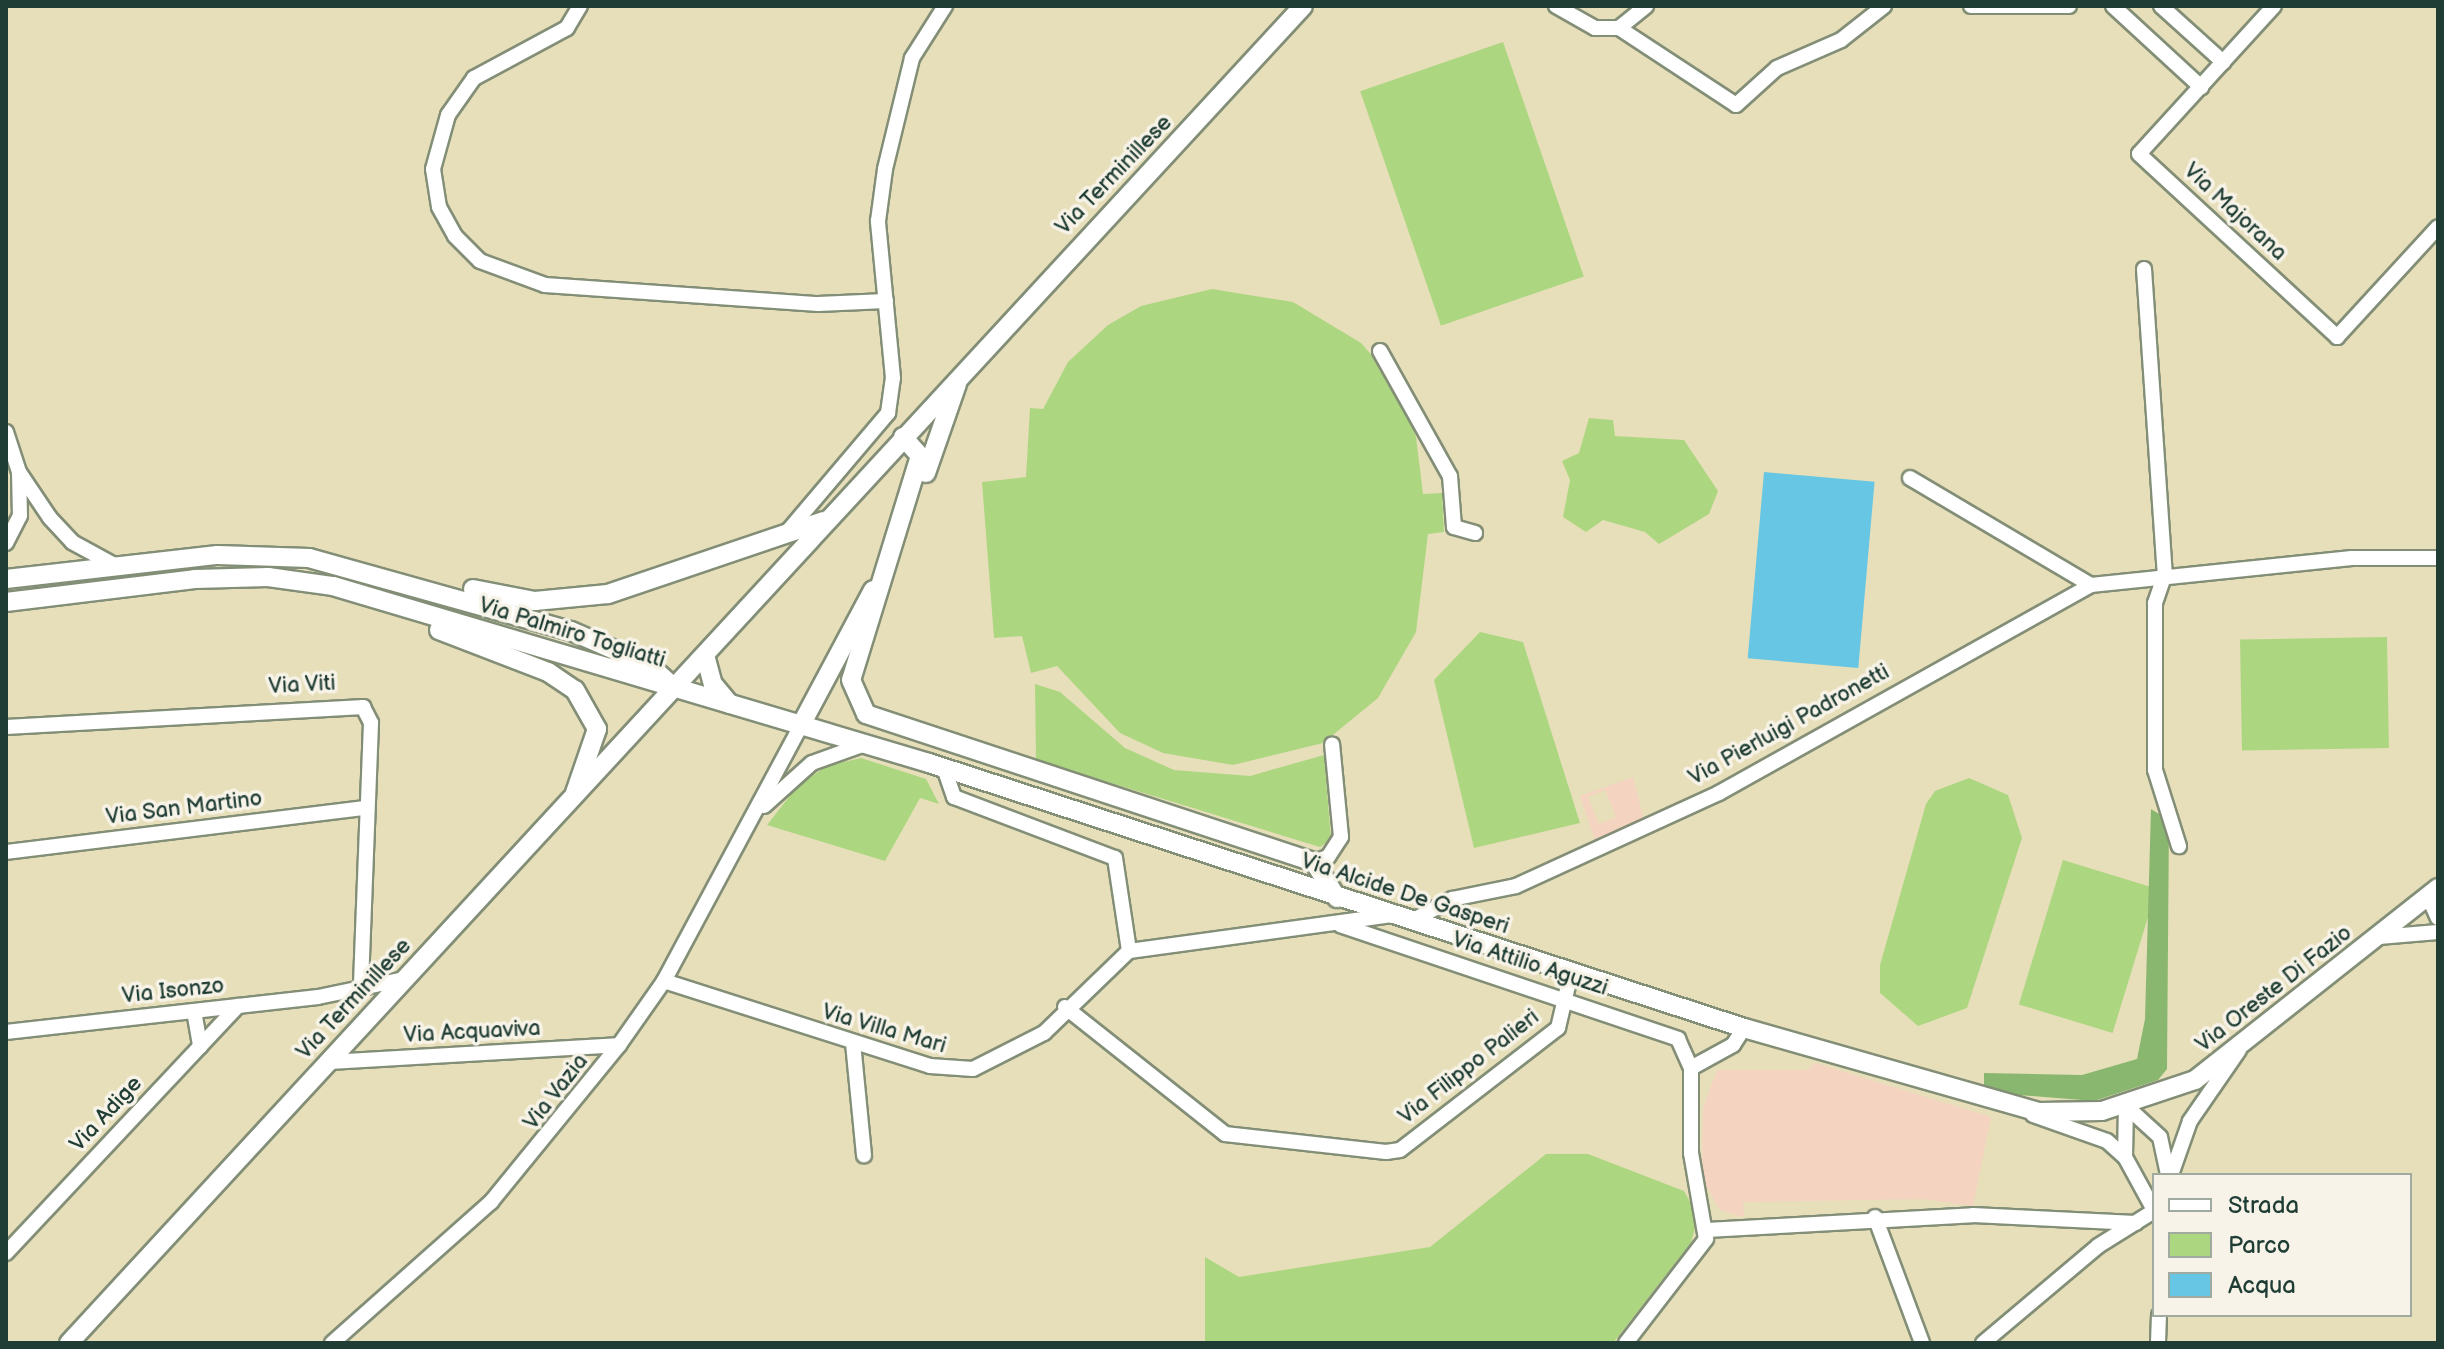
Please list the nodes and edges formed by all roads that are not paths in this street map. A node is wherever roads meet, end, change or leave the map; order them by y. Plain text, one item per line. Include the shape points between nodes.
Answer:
1 (580, 6) edge
2 (945, 6) edge
3 (1303, 6) edge
4 (1556, 6) edge
5 (1646, 6) edge
6 (1884, 6) edge
7 (1971, 6) edge
8 (2069, 6) edge
9 (2113, 6) edge
10 (2161, 6) edge
11 (2274, 6) edge
12 (1619, 28) junction
13 (2223, 62) junction
14 (2201, 87) junction
15 (2438, 227) edge
16 (2144, 269) dead end
17 (886, 301) junction
18 (1380, 351) dead end
19 (959, 376) junction
20 (6, 432) edge
21 (903, 437) junction
22 (19, 472) junction
23 (1910, 478) dead end
24 (824, 521) junction
25 (899, 529) junction
26 (788, 531) junction
27 (1475, 533) dead end
28 (6, 543) edge
29 (2438, 558) edge
30 (116, 566) junction
31 (356, 568) junction
32 (2165, 574) junction
33 (6, 579) edge
34 (877, 584) junction
35 (2091, 585) junction
36 (333, 586) junction
37 (6, 602) edge
38 (705, 655) junction
39 (675, 689) junction
40 (732, 706) junction
41 (801, 725) junction
42 (6, 727) edge
43 (865, 744) junction
44 (1332, 744) dead end
45 (944, 768) junction
46 (366, 808) junction
47 (567, 810) junction
48 (752, 817) junction
49 (2179, 846) dead end
50 (6, 852) edge
51 (1314, 862) junction
52 (2435, 894) edge
53 (1337, 898) junction
54 (1391, 915) junction
55 (2438, 918) edge
56 (1412, 921) junction
57 (1336, 924) junction
58 (2438, 932) edge
59 (2379, 937) junction
60 (1129, 951) junction
61 (1571, 973) junction
62 (405, 979) junction
63 (664, 981) junction
64 (361, 989) junction
65 (345, 992) junction
66 (1566, 1000) junction
67 (384, 1001) junction
68 (238, 1006) junction
69 (1065, 1007) junction
70 (194, 1011) junction
71 (368, 1018) junction
72 (1744, 1028) junction
73 (6, 1032) edge
74 (853, 1043) junction
75 (619, 1045) junction
76 (200, 1046) junction
77 (2239, 1050) junction
78 (328, 1062) junction
79 (1691, 1068) junction
80 (2006, 1106) junction
81 (2126, 1106) junction
82 (864, 1155) dead end
83 (2125, 1157) junction
84 (2169, 1173) edge
85 (2170, 1173) edge
86 (2152, 1206) edge
87 (2152, 1211) edge
88 (1875, 1217) junction
89 (2136, 1223) junction
90 (1707, 1230) junction
91 (6, 1253) edge
92 (2159, 1317) edge
93 (69, 1343) edge
94 (332, 1343) edge
95 (1626, 1343) edge
96 (1922, 1343) edge
97 (1983, 1343) edge
98 (2158, 1343) edge

1 - 17 street via 567,28 474,78 448,115 433,169 439,207 455,236 480,261 545,285 818,304
2 - 17 street via 912,58 885,169 878,221
3 - 19 street, Via Terminillese
4 - 12 street via 1595,28
5 - 12 street
6 - 12 street via 1841,40 1777,68 1736,105
7 - 8 street
9 - 14 street
10 - 13 street
11 - 13 street, Via Majorana
13 - 14 street, Via Majorana
14 - 15 street, Via Majorana via 2139,154 2337,337
16 - 32 street
17 - 26 street via 893,378 888,413
18 - 27 street via 1450,476 1454,527
19 - 21 street, Via Terminillese
19 - 25 street
20 - 22 street
21 - 24 street, Via Terminillese
21 - 25 street via 920,456
22 - 28 street via 20,516
22 - 30 street via 72,542
23 - 35 street
24 - 26 street
24 - 38 street, Via Terminillese
25 - 34 street
26 - 31 street via 608,594 563,601 504,598 401,570
29 - 32 street, Via Pierluigi Padronetti
30 - 31 street, Via Palmiro Togliatti via 263,554
30 - 33 street, Via Palmiro Togliatti
31 - 39 street, Via Palmiro Togliatti via 571,631 649,665
32 - 35 street, Via Pierluigi Padronetti
32 - 49 street via 2155,603 2155,770
34 - 41 street
34 - 51 street via 851,680 854,695 880,724
35 - 56 street, Via Pierluigi Padronetti via 1719,793 1516,886 1452,899
36 - 37 street, Via Palmiro Togliatti via 268,577 195,579
36 - 39 street, Via Palmiro Togliatti
36 - 47 street via 518,659 575,690 597,729
38 - 39 street, Via Terminillese
38 - 40 street via 713,684
39 - 40 street, Via Alcide De Gasperi
39 - 47 street, Via Terminillese
40 - 41 street, Via Alcide De Gasperi
41 - 43 street, Via Alcide De Gasperi
41 - 48 street, Via Vazia
42 - 46 street, Via Viti via 363,707 371,723
43 - 45 street, Via Alcide De Gasperi
43 - 48 street, Via Vazia via 812,763
44 - 51 street via 1341,837 1328,857
45 - 53 street, Via Alcide De Gasperi
45 - 60 street via 954,797 1115,858
46 - 50 street, Via San Martino
46 - 64 street, Via Viti
47 - 62 street, Via Terminillese
48 - 63 street, Via Vazia
51 - 53 street
52 - 55 street
52 - 59 street, Via Oreste Di Fazio
53 - 54 street, Via Alcide De Gasperi
54 - 56 street, Via Alcide De Gasperi
54 - 57 street
56 - 61 street, Via Alcide De Gasperi
57 - 60 street
57 - 66 street, Via Attilio Aguzzi
58 - 59 street
59 - 77 street, Via Oreste Di Fazio
60 - 69 street, Via Villa Mari
61 - 66 street, Via Filippo Palieri
61 - 72 street, Via Alcide De Gasperi
62 - 64 street, Via Isonzo
62 - 67 street, Via Terminillese
63 - 74 street, Via Villa Mari
63 - 75 street, Via Vazia
64 - 65 street, Via Isonzo
64 - 67 street
65 - 68 street, Via Isonzo
65 - 71 street via 363,998
66 - 69 street, Via Filippo Palieri via 1558,1028 1408,1143 1386,1152 1225,1134
66 - 79 street, Via Attilio Aguzzi via 1665,1030 1678,1039
67 - 71 street, Via Terminillese
68 - 70 street, Via Isonzo
68 - 76 street, Via Adige
69 - 74 street, Via Villa Mari via 1024,1048 973,1069 930,1066
70 - 73 street, Via Isonzo
70 - 76 street
71 - 78 street, Via Terminillese
72 - 79 street via 1733,1045
72 - 80 street, Via Alcide De Gasperi
74 - 82 street
75 - 78 street, Via Acquaviva
75 - 94 street, Via Vazia via 491,1202
76 - 91 street, Via Adige
77 - 81 street, Via Oreste Di Fazio via 2195,1080
77 - 85 street via 2190,1121
78 - 93 street, Via Terminillese
79 - 90 street via 1693,1177
80 - 81 street, Via Alcide De Gasperi via 2076,1113
80 - 83 street via 2091,1134
81 - 83 street
81 - 84 street via 2160,1137
83 - 86 street
87 - 89 street
88 - 89 street
88 - 90 street
88 - 96 street
89 - 97 street
90 - 95 street
92 - 98 street

